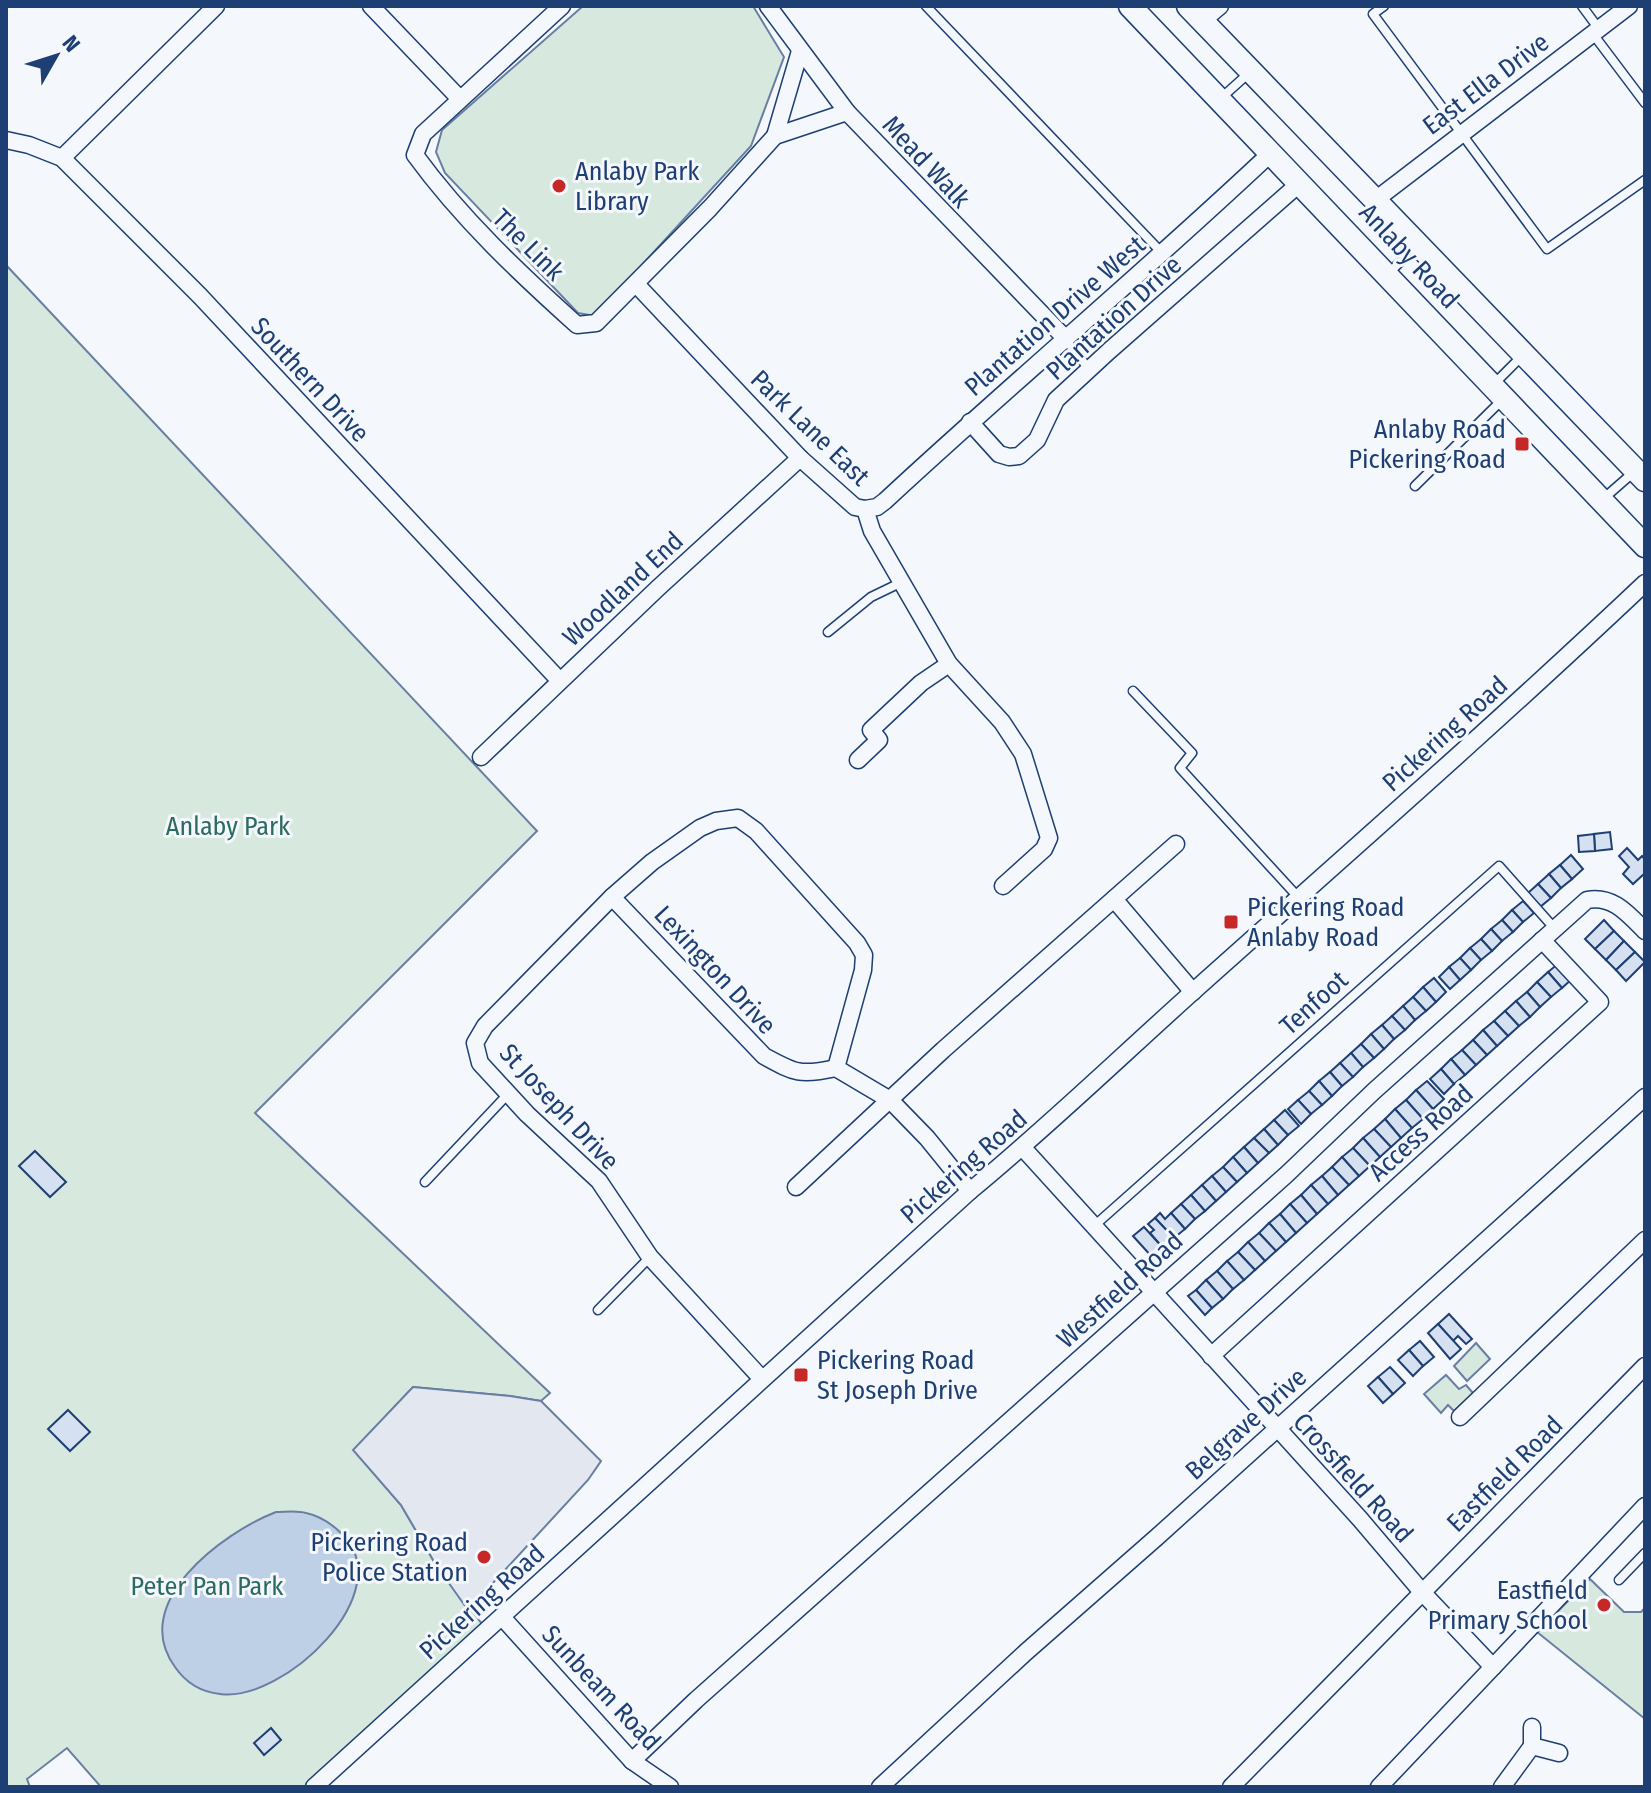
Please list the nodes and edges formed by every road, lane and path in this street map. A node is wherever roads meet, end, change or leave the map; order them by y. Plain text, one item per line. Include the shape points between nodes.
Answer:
1 (216, 6) edge
2 (371, 6) edge
3 (562, 6) edge
4 (768, 6) edge
5 (926, 6) edge
6 (1130, 6) edge
7 (1220, 6) edge
8 (1384, 6) edge
9 (1582, 6) edge
10 (1629, 6) edge
11 (1195, 13) edge
12 (1596, 31) junction
13 (800, 51) junction
14 (1250, 72) junction
15 (460, 99) junction
16 (1220, 100) junction
17 (1645, 103) edge
18 (847, 112) junction
19 (1461, 133) junction
20 (775, 136) junction
21 (6, 140) edge
22 (1272, 152) junction
23 (62, 158) junction
24 (1645, 180) edge
25 (1300, 183) junction
26 (1374, 201) junction
27 (1416, 245) junction
28 (1163, 254) junction
29 (1388, 274) junction
30 (636, 284) junction
31 (1065, 338) junction
32 (1524, 355) junction
33 (1089, 370) junction
34 (1498, 392) junction
35 (970, 422) junction
36 (800, 458) junction
37 (1642, 476) edge
38 (1415, 486) dead end
39 (1601, 501) junction
40 (865, 509) junction
41 (1645, 546) edge
42 (902, 582) junction
43 (1645, 583) edge
44 (828, 632) dead end
45 (949, 664) junction
46 (560, 681) junction
47 (1133, 691) dead end
48 (481, 757) dead end
49 (858, 760) dead end
50 (1176, 844) dead end
51 (1003, 886) dead end
52 (612, 897) junction
53 (1299, 898) junction
54 (1114, 899) junction
55 (1645, 931) edge
56 (1549, 935) junction
57 (1193, 992) junction
58 (836, 1068) junction
59 (508, 1094) junction
60 (1645, 1097) edge
61 (890, 1100) junction
62 (1023, 1148) junction
63 (425, 1182) dead end
64 (796, 1187) dead end
65 (970, 1191) junction
66 (1094, 1227) junction
67 (1645, 1240) edge
68 (650, 1257) junction
69 (1153, 1292) junction
70 (598, 1310) dead end
71 (1211, 1356) junction
72 (1645, 1366) edge
73 (762, 1379) junction
74 (1460, 1417) dead end
75 (1277, 1429) junction
76 (1645, 1506) edge
77 (1645, 1553) edge
78 (1619, 1580) dead end
79 (1422, 1592) junction
80 (502, 1617) junction
81 (1493, 1667) junction
82 (1532, 1727) dead end
83 (1532, 1746) junction
84 (1559, 1753) dead end
85 (632, 1761) junction
86 (314, 1787) edge
87 (670, 1787) edge
88 (880, 1787) edge
89 (1231, 1787) edge
90 (1379, 1787) edge
91 (1502, 1787) edge

1 - 23 street
2 - 15 street
3 - 15 street
4 - 13 street, Mead Walk
5 - 28 lane
6 - 16 main road, Anlaby Road
7 - 11 street
8 - 19 lane via 1373,14
9 - 12 lane
10 - 12 street, East Ella Drive
11 - 14 main road, Anlaby Road
12 - 17 lane
12 - 19 street, East Ella Drive
13 - 18 street, Mead Walk
13 - 20 street
14 - 16 lane
14 - 26 main road, Anlaby Road
15 - 30 street, The Link via 423,134 415,155 481,233 577,325 596,323
16 - 22 main road, Anlaby Road
18 - 20 street
18 - 31 street, Mead Walk
19 - 24 lane via 1547,249
19 - 26 street, East Ella Drive
20 - 30 street
21 - 23 street, Southern Drive
22 - 25 main road, Anlaby Road
22 - 28 street, Plantation Drive West
23 - 46 street, Southern Drive via 200,296
25 - 29 main road, Anlaby Road
25 - 33 street, Plantation Drive
26 - 27 main road, Anlaby Road
27 - 29 lane
27 - 32 main road, Anlaby Road
28 - 31 street, Plantation Drive West
29 - 34 main road, Anlaby Road
30 - 36 street, Park Lane East
31 - 33 lane
31 - 35 street, Plantation Drive West
32 - 34 lane
32 - 37 main road, Anlaby Road
33 - 35 street, Plantation Drive via 1056,400 1037,440 1019,456 999,454
34 - 38 lane
34 - 39 main road, Anlaby Road
35 - 40 street, Plantation Drive West via 885,501
36 - 40 street, Park Lane East via 855,507
36 - 46 street, Woodland End
37 - 39 lane
39 - 41 main road, Anlaby Road
40 - 42 street, Park Lane East
42 - 44 lane via 871,597
42 - 45 street, Park Lane East
43 - 53 street, Pickering Road
45 - 49 street via 871,730 879,740
45 - 51 street, Park Lane East via 1002,722 1023,754 1047,827 1044,849
46 - 48 street, Woodland End
47 - 53 lane via 1192,753 1180,768
50 - 54 street
52 - 58 street, Lexington Drive via 764,1056 793,1072
52 - 58 street via 700,828 738,818 756,831 864,955
52 - 59 street, St Joseph Drive via 485,1026 475,1043 480,1063
53 - 57 street, Pickering Road
54 - 57 street
54 - 61 street
55 - 56 street, Westfield Road via 1618,905 1598,898 1587,900
56 - 66 lane, Tenfoot via 1499,866
56 - 69 street, Westfield Road
56 - 71 street, Access Road via 1600,1002
57 - 62 street, Pickering Road
58 - 61 street
59 - 63 lane
59 - 68 street, St Joseph Drive via 599,1181
60 - 75 street, Belgrave Drive
61 - 64 street
61 - 65 street
62 - 65 street, Pickering Road
62 - 66 street, Crossfield Road
65 - 73 street, Pickering Road
66 - 69 street, Crossfield Road
67 - 74 street
68 - 70 lane
68 - 73 street, St Joseph Drive
69 - 71 street, Crossfield Road
69 - 85 street, Westfield Road
71 - 75 street, Crossfield Road
72 - 79 street, Eastfield Road
73 - 80 street, Pickering Road
75 - 79 street, Crossfield Road
75 - 88 street, Belgrave Drive
76 - 81 street
77 - 78 lane
79 - 81 street
79 - 89 street, Eastfield Road
80 - 85 street, Sunbeam Road
80 - 86 street, Pickering Road
81 - 90 street
82 - 83 street
83 - 84 street
83 - 91 street
85 - 87 street, Sunbeam Road

